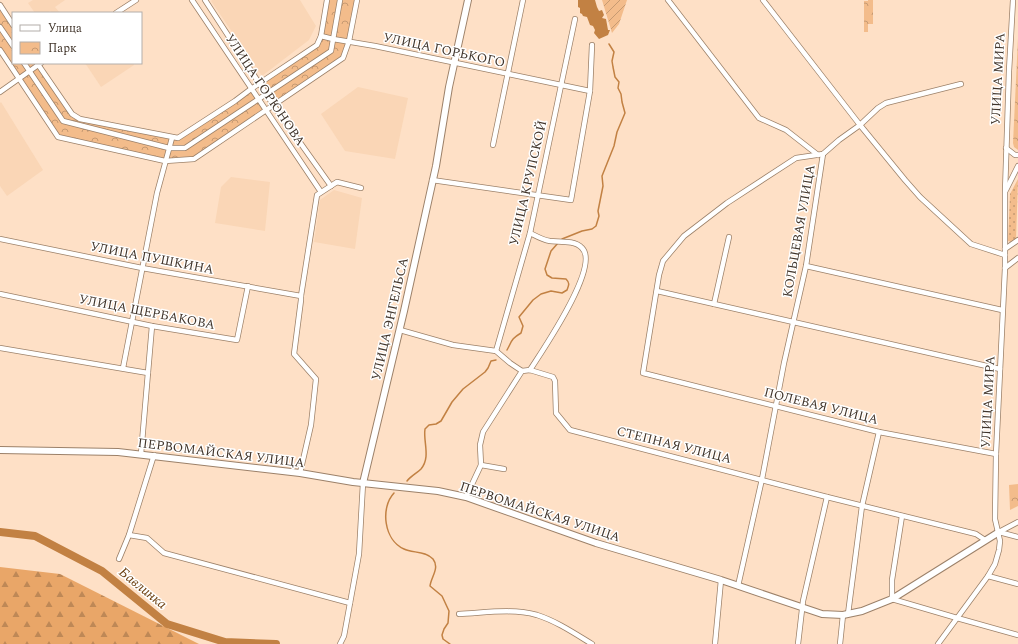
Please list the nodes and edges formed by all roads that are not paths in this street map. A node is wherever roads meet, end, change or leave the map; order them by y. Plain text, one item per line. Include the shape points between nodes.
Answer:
1 (136, 0) edge
2 (192, 0) edge
3 (205, 0) edge
4 (327, 0) edge
5 (340, 0) edge
6 (357, 0) edge
7 (468, 0) edge
8 (523, 0) edge
9 (668, 0) edge
10 (763, 0) edge
11 (1013, 0) edge
12 (0, 5) edge
13 (118, 12) edge
14 (575, 19) dead end
15 (12, 23) edge
16 (0, 27) edge
17 (321, 36) junction
18 (333, 39) junction
19 (349, 41) junction
20 (12, 45) edge
21 (592, 45) dead end
22 (0, 50) edge
23 (455, 63) junction
24 (25, 64) edge
25 (39, 64) edge
26 (30, 72) junction
27 (508, 75) junction
28 (19, 79) junction
29 (259, 84) junction
30 (961, 84) dead end
31 (562, 85) junction
32 (251, 89) junction
33 (590, 91) junction
34 (0, 92) edge
35 (266, 94) junction
36 (259, 100) junction
37 (274, 106) junction
38 (266, 111) junction
39 (860, 125) junction
40 (172, 138) junction
41 (493, 145) dead end
42 (169, 148) junction
43 (1006, 148) junction
44 (821, 154) junction
45 (1018, 155) edge
46 (165, 161) junction
47 (1018, 166) edge
48 (432, 180) junction
49 (332, 186) junction
50 (361, 188) dead end
51 (321, 192) junction
52 (1005, 192) junction
53 (538, 196) junction
54 (530, 233) junction
55 (729, 237) dead end
56 (0, 239) edge
57 (1018, 240) edge
58 (1005, 249) junction
59 (1005, 255) junction
60 (1018, 258) edge
61 (806, 266) junction
62 (142, 268) junction
63 (1005, 268) junction
64 (248, 286) junction
65 (657, 291) junction
66 (0, 294) edge
67 (301, 296) junction
68 (714, 304) junction
69 (1002, 310) junction
70 (132, 322) junction
71 (794, 322) junction
72 (152, 326) junction
73 (400, 330) junction
74 (0, 348) edge
75 (496, 351) junction
76 (123, 368) junction
77 (1000, 369) junction
78 (530, 370) junction
79 (522, 371) junction
80 (148, 372) junction
81 (643, 373) joint
82 (775, 406) junction
83 (879, 432) junction
84 (0, 450) edge
85 (141, 454) junction
86 (996, 454) junction
87 (154, 455) junction
88 (481, 465) junction
89 (504, 469) dead end
90 (300, 473) junction
91 (762, 479) junction
92 (363, 483) junction
93 (466, 497) junction
94 (827, 497) junction
95 (862, 506) junction
96 (902, 516) junction
97 (1018, 522) edge
98 (999, 532) junction
99 (128, 535) junction
100 (1018, 537) edge
101 (985, 540) junction
102 (119, 559) dead end
103 (988, 576) junction
104 (721, 580) junction
105 (1018, 584) edge
106 (738, 586) junction
107 (892, 598) junction
108 (350, 603) junction
109 (802, 608) junction
110 (459, 614) dead end
111 (846, 614) junction
112 (957, 618) junction
113 (1018, 635) edge
114 (340, 644) edge
115 (592, 644) edge
116 (715, 644) edge
117 (798, 644) edge
118 (841, 644) edge
119 (938, 644) edge

1 - 13 street
2 - 32 street, УЛИЦА ГОРЮНОВА
3 - 29 street, УЛИЦА ГОРЮНОВА
4 - 17 street
5 - 18 street
6 - 19 street
7 - 23 street, УЛИЦА ЭНГЕЛЬСА
8 - 27 street
9 - 44 street via 759,118 786,130
10 - 39 street
11 - 43 street, УЛИЦА МИРА
12 - 15 street
14 - 31 street, УЛИЦА КРУПСКОЙ
16 - 20 street
17 - 18 street, УЛИЦА ГОРЬКОГО
17 - 29 street via 317,45
18 - 19 street, УЛИЦА ГОРЬКОГО
18 - 35 street via 331,51 327,55
19 - 23 street, УЛИЦА ГОРЬКОГО
19 - 37 street via 343,58
21 - 33 street
22 - 28 street
23 - 27 street, УЛИЦА ГОРЬКОГО
23 - 48 street, УЛИЦА ЭНГЕЛЬСА
24 - 26 street
25 - 26 street
25 - 40 street via 72,114 80,119
26 - 28 street
26 - 42 street via 63,121
27 - 31 street, УЛИЦА ГОРЬКОГО
27 - 41 street
28 - 34 street
28 - 46 street via 58,137
29 - 32 street
29 - 35 street, УЛИЦА ГОРЮНОВА
30 - 39 street via 886,103
31 - 33 street, УЛИЦА ГОРЬКОГО
31 - 53 street, УЛИЦА КРУПСКОЙ
32 - 36 street, УЛИЦА ГОРЮНОВА
32 - 40 street via 182,136
33 - 53 street via 571,200
35 - 36 street
35 - 37 street, УЛИЦА ГОРЮНОВА
36 - 38 street, УЛИЦА ГОРЮНОВА
36 - 42 street via 185,148
37 - 38 street
37 - 49 street, УЛИЦА ГОРЮНОВА
38 - 46 street via 194,159
38 - 51 street, УЛИЦА ГОРЮНОВА
39 - 44 street
39 - 59 street via 920,197 971,244
40 - 42 street
42 - 46 street
43 - 45 street
43 - 52 street, УЛИЦА МИРА
44 - 61 street, КОЛЬЦЕВАЯ УЛИЦА
44 - 65 street, КОЛЬЦЕВАЯ УЛИЦА via 796,158 727,203 684,236 663,261
46 - 62 street
47 - 52 street
48 - 53 street
48 - 73 street, УЛИЦА ЭНГЕЛЬСА
49 - 50 street via 336,182
49 - 51 street
51 - 67 street via 317,195
52 - 58 street, УЛИЦА МИРА
53 - 54 street, УЛИЦА КРУПСКОЙ
54 - 75 street, УЛИЦА КРУПСКОЙ
54 - 78 street via 549,241 576,244 582,247 587,260 581,280 560,323
55 - 68 street
56 - 62 street, УЛИЦА ПУШКИНА
57 - 58 street
58 - 59 street, УЛИЦА МИРА
59 - 63 street, УЛИЦА МИРА
60 - 63 street
61 - 69 street
61 - 71 street, КОЛЬЦЕВАЯ УЛИЦА
62 - 64 street, УЛИЦА ПУШКИНА
62 - 70 street
63 - 69 street, УЛИЦА МИРА
64 - 67 street, УЛИЦА ПУШКИНА
64 - 72 street, УЛИЦА ЩЕРБАКОВА via 237,340
65 - 68 street
65 - 81 street, КОЛЬЦЕВАЯ УЛИЦА
66 - 70 street, УЛИЦА ЩЕРБАКОВА
67 - 90 street via 294,354 316,379 311,425
68 - 71 street
69 - 77 street, УЛИЦА МИРА
70 - 72 street, УЛИЦА ЩЕРБАКОВА
70 - 76 street
71 - 77 street
71 - 82 street, КОЛЬЦЕВАЯ УЛИЦА
72 - 80 street
73 - 75 street via 453,345
73 - 92 street, УЛИЦА ЭНГЕЛЬСА
74 - 76 street
75 - 79 street
76 - 80 street
77 - 86 street, УЛИЦА МИРА
78 - 79 street, СТЕПНАЯ УЛИЦА
78 - 91 street, СТЕПНАЯ УЛИЦА via 553,377 556,413 570,430
79 - 88 street via 483,432 480,445
80 - 85 street
81 - 82 street, ПОЛЕВАЯ УЛИЦА
82 - 83 street, ПОЛЕВАЯ УЛИЦА
82 - 91 street, КОЛЬЦЕВАЯ УЛИЦА
83 - 86 street, ПОЛЕВАЯ УЛИЦА
83 - 95 street
84 - 85 street, ПЕРВОМАЙСКАЯ УЛИЦА
85 - 87 street, ПЕРВОМАЙСКАЯ УЛИЦА
86 - 98 street, УЛИЦА МИРА via 995,519
87 - 90 street, ПЕРВОМАЙСКАЯ УЛИЦА
87 - 99 street
88 - 89 street
88 - 93 street
90 - 92 street, ПЕРВОМАЙСКАЯ УЛИЦА
91 - 94 street, СТЕПНАЯ УЛИЦА
91 - 106 street, КОЛЬЦЕВАЯ УЛИЦА
92 - 93 street, ПЕРВОМАЙСКАЯ УЛИЦА via 415,488
92 - 108 street, УЛИЦА ЭНГЕЛЬСА via 359,554
93 - 104 street, ПЕРВОМАЙСКАЯ УЛИЦА via 596,544
94 - 95 street, СТЕПНАЯ УЛИЦА
94 - 109 street
95 - 96 street, СТЕПНАЯ УЛИЦА
95 - 111 street
96 - 101 street, СТЕПНАЯ УЛИЦА via 976,534
96 - 107 street via 892,580
97 - 98 street, ПЕРВОМАЙСКАЯ УЛИЦА
98 - 100 street
98 - 101 street, ПЕРВОМАЙСКАЯ УЛИЦА
98 - 103 street, УЛИЦА МИРА via 999,550
99 - 102 street
99 - 108 street via 147,538 164,553
101 - 107 street, ПЕРВОМАЙСКАЯ УЛИЦА
103 - 105 street
103 - 112 street, УЛИЦА МИРА
104 - 106 street, ПЕРВОМАЙСКАЯ УЛИЦА
104 - 116 street
106 - 109 street, ПЕРВОМАЙСКАЯ УЛИЦА
107 - 111 street, ПЕРВОМАЙСКАЯ УЛИЦА via 872,608
107 - 112 street
108 - 114 street, УЛИЦА ЭНГЕЛЬСА
109 - 111 street, ПЕРВОМАЙСКАЯ УЛИЦА via 822,614
109 - 117 street
110 - 115 street via 509,612 536,615 564,627
111 - 118 street
112 - 113 street
112 - 119 street, УЛИЦА МИРА

